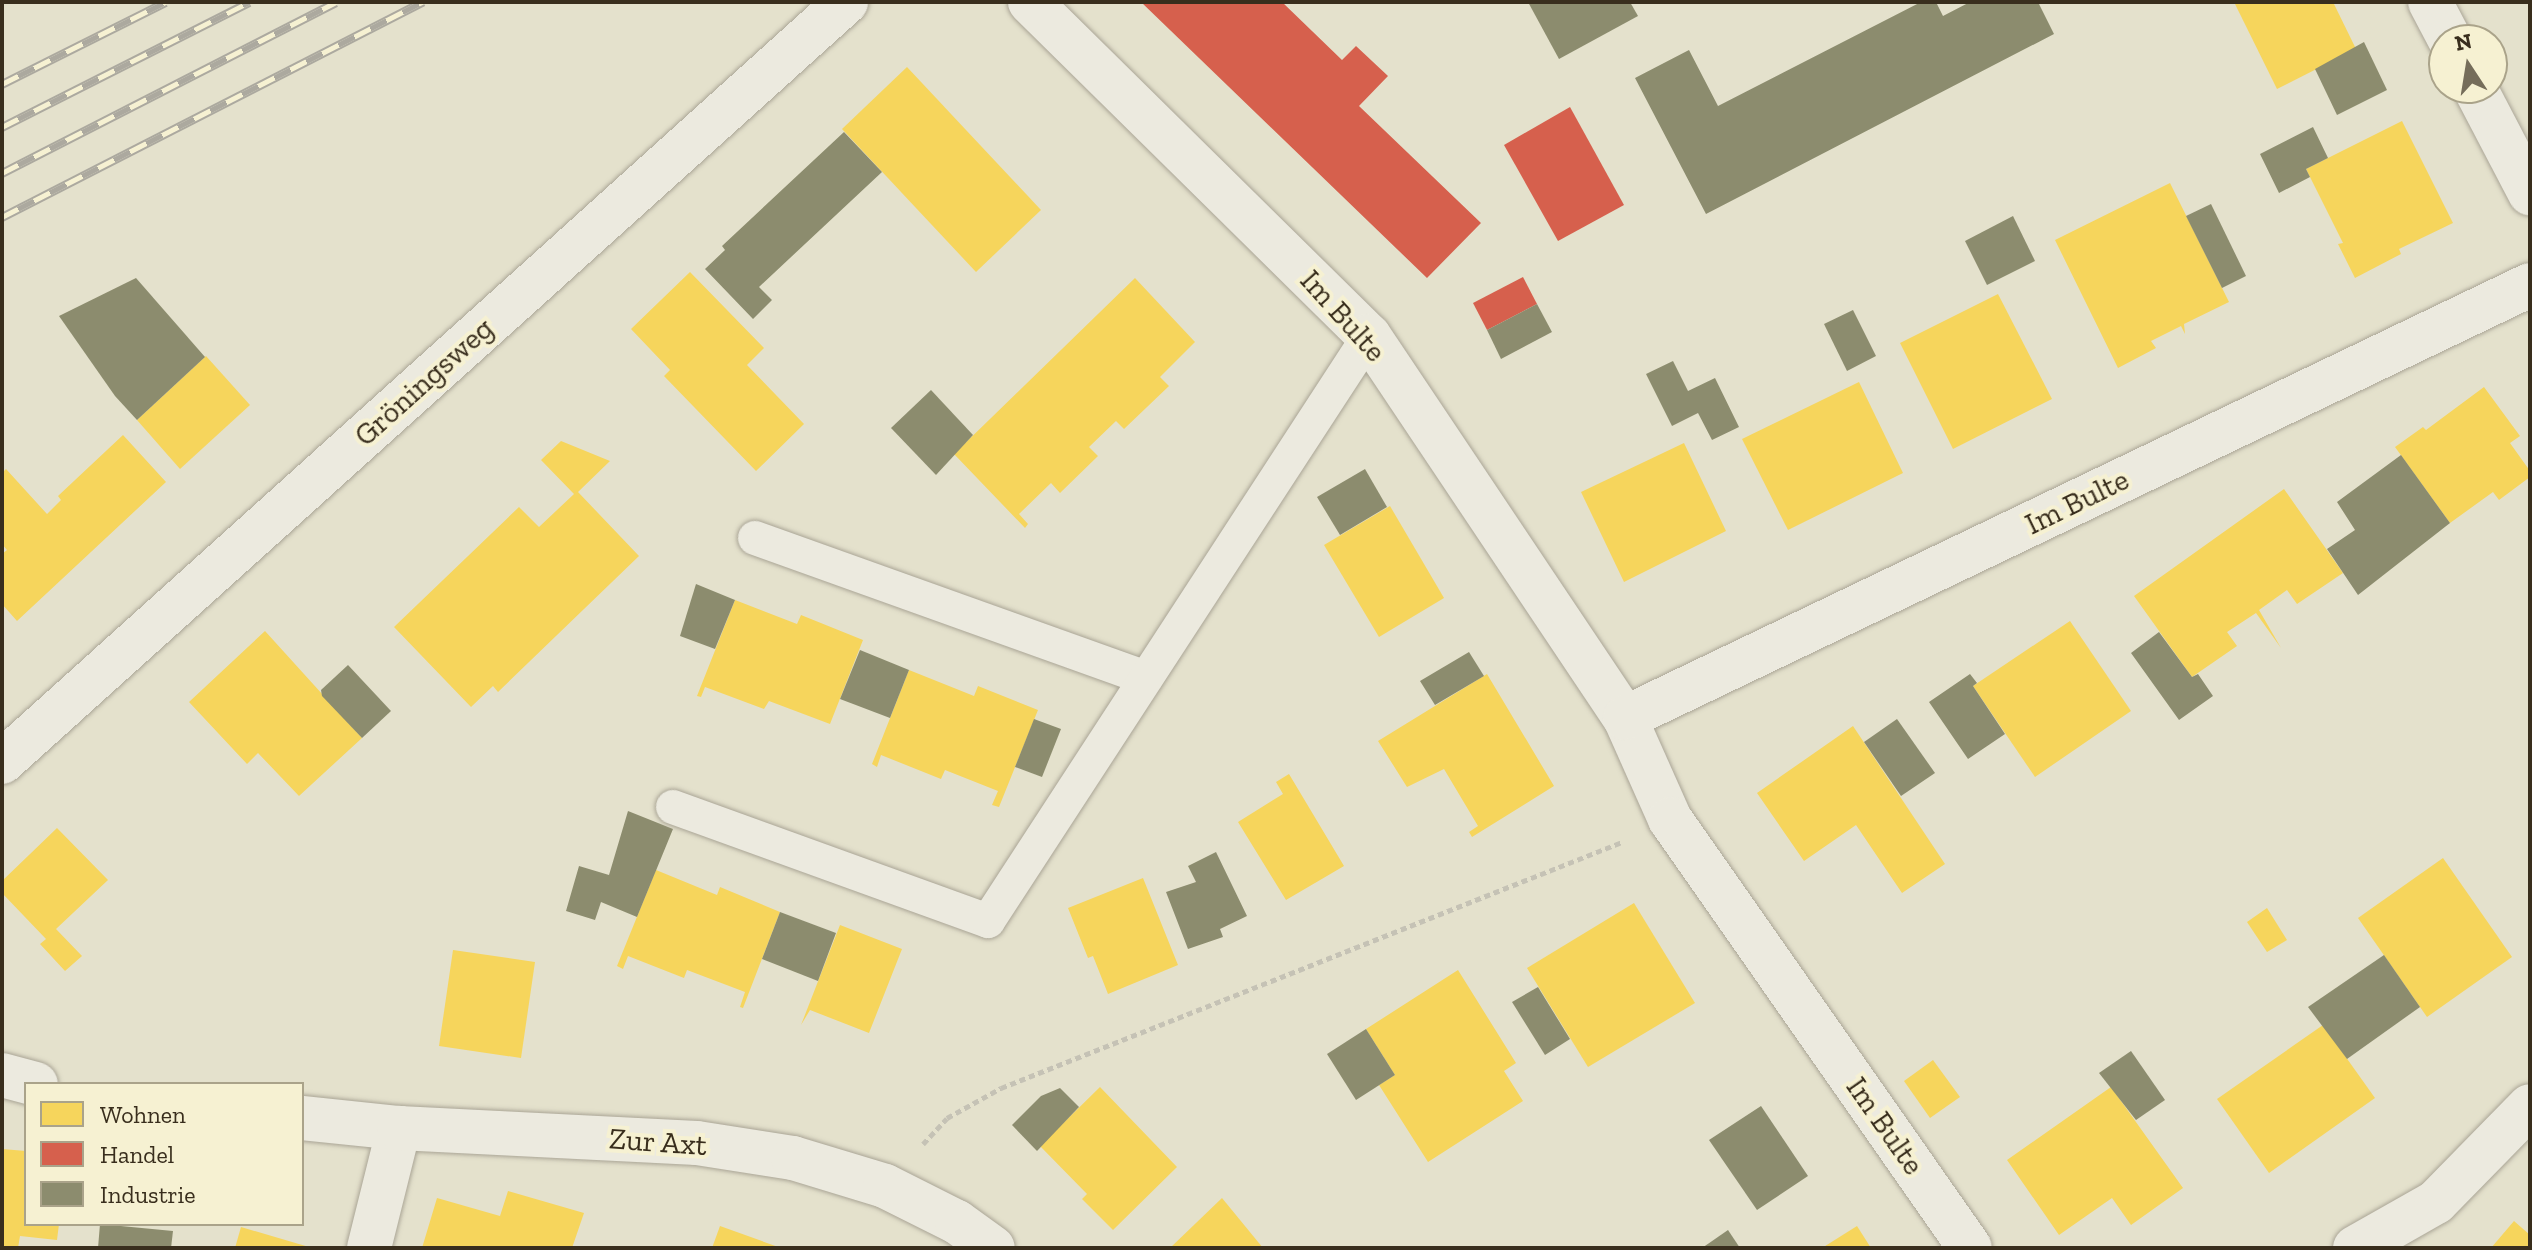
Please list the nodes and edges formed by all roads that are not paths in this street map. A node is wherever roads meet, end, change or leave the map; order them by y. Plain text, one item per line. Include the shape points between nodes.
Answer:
1 (846, 2) edge
2 (1030, 2) edge
3 (2430, 2) edge
4 (2442, 24) edge
5 (2483, 104) edge
6 (2530, 193) edge
7 (2530, 285) edge
8 (1369, 336) junction
9 (755, 538) dead end
10 (1146, 678) junction
11 (1625, 718) junction
12 (2, 762) edge
13 (673, 807) dead end
14 (2, 1075) edge
15 (28, 1082) edge
16 (2530, 1106) edge
17 (304, 1118) edge
18 (399, 1128) junction
19 (369, 1248) edge
20 (993, 1248) edge
21 (1970, 1248) edge
22 (2355, 1248) edge

1 - 12 street, Gröningsweg
2 - 8 street, Im Bulte
3 - 4 street
5 - 6 street
7 - 11 street, Im Bulte
8 - 10 lane
8 - 11 street, Im Bulte
9 - 10 lane
10 - 13 lane via 988,921
11 - 21 street, Im Bulte via 1670,819
14 - 15 street
16 - 22 street via 2436,1202
17 - 18 street, Zur Axt
18 - 19 street
18 - 20 street, Zur Axt via 697,1143 793,1158 885,1186 957,1222

